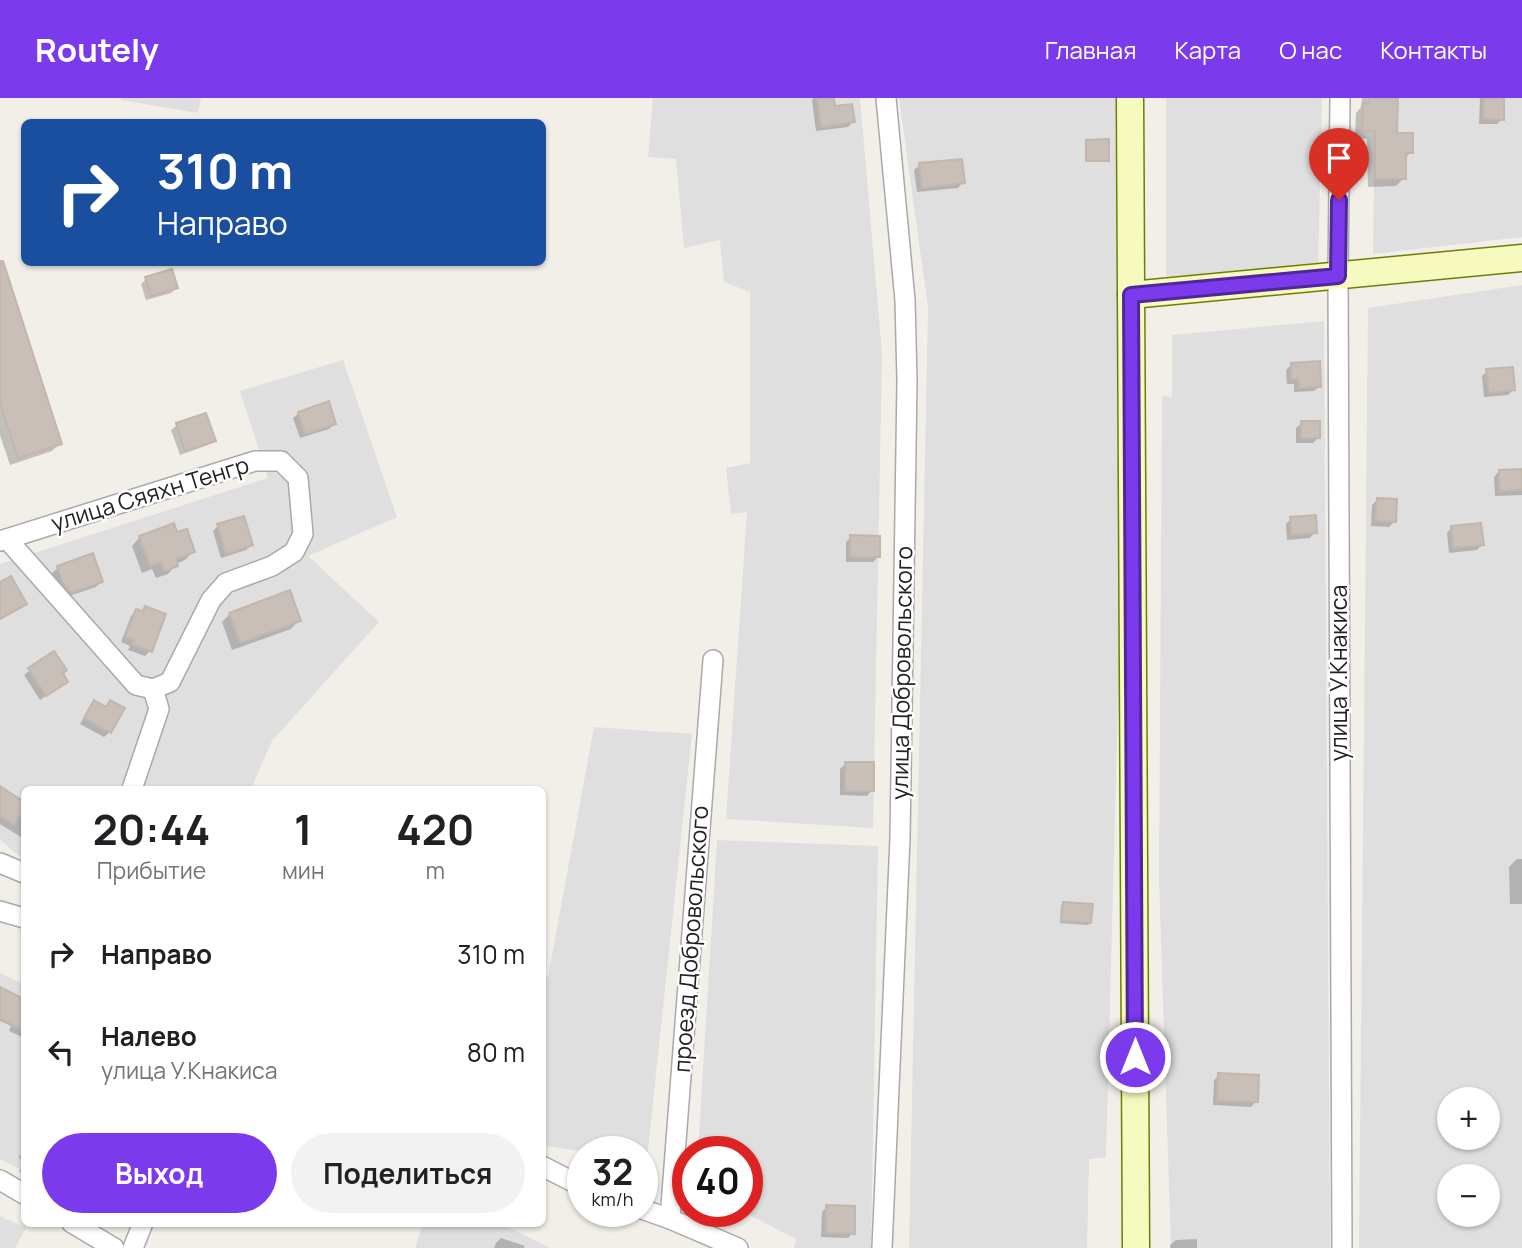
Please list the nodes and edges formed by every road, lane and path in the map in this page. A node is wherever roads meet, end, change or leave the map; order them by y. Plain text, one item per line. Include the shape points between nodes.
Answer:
1 (886, 98) edge
2 (1130, 98) edge
3 (1340, 98) edge
4 (1522, 258) edge
5 (1338, 276) junction
6 (1131, 295) junction
7 (4, 540) edge
8 (713, 660) dead end
9 (153, 689) junction
10 (133, 786) edge
11 (0, 863) edge
12 (21, 872) edge
13 (0, 911) edge
14 (21, 917) edge
15 (546, 1168) edge
16 (567, 1179) edge
17 (0, 1180) edge
18 (21, 1193) edge
19 (658, 1215) edge
20 (670, 1219) junction
21 (79, 1227) edge
22 (141, 1227) edge
23 (114, 1248) edge
24 (133, 1248) edge
25 (738, 1248) edge
26 (882, 1248) edge
27 (1136, 1248) edge
28 (1342, 1248) edge

1 - 26 street, улица Добровольского via 905,300 907,381 900,838
2 - 6 street
3 - 5 street, улица У.Кнакиса
4 - 5 street
5 - 6 street
5 - 28 street, улица У.Кнакиса
6 - 27 street
7 - 9 street, улица Сяяхн Тенгр via 136,685
7 - 9 street, улица Сяяхн Тенгр via 255,461 281,461 298,478 303,534 294,552 272,566 226,583 211,600 170,682
8 - 20 street, проезд Добровольского
9 - 10 street via 159,709
11 - 12 street
13 - 14 street
15 - 16 street
17 - 18 street
19 - 20 street
20 - 25 street
21 - 23 street
22 - 24 street

